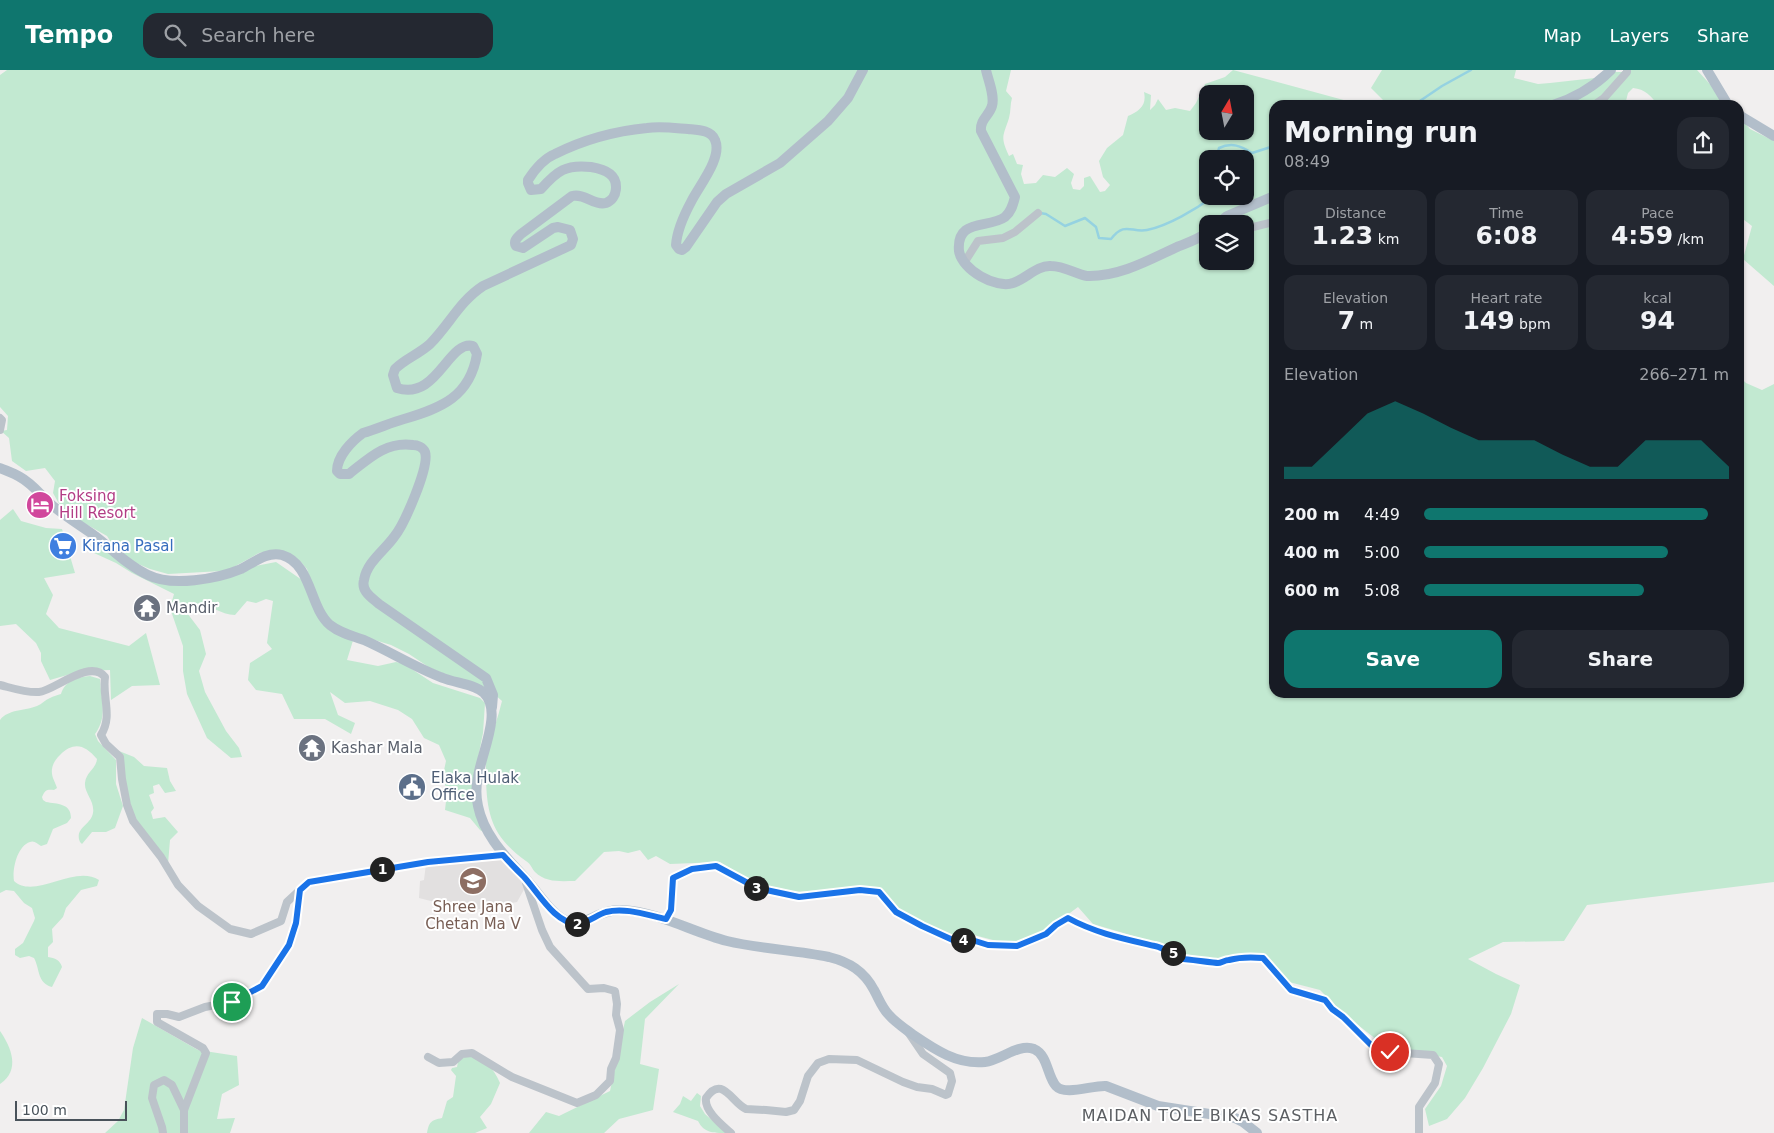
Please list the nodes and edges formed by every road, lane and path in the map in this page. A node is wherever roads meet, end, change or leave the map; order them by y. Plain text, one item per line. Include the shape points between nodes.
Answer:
1 (863, 70) edge
2 (986, 70) edge
3 (1611, 70) edge
4 (1627, 70) edge
5 (1707, 70) edge
6 (1567, 100) edge
7 (1601, 100) edge
8 (1725, 100) edge
9 (1744, 118) edge
10 (1774, 136) edge
11 (1269, 198) edge
12 (1038, 213) dead end
13 (1229, 215) edge
14 (1269, 223) edge
15 (1254, 227) edge
16 (1199, 237) edge
17 (964, 263) junction
18 (0, 418) edge
19 (0, 430) edge
20 (0, 468) edge
21 (0, 685) edge
22 (492, 707) junction
23 (503, 855) junction
24 (524, 877) junction
25 (300, 890) junction
26 (666, 919) junction
27 (908, 1031) junction
28 (428, 1057) dead end
29 (184, 1110) junction
30 (162, 1133) edge
31 (184, 1133) edge
32 (731, 1133) edge
33 (1257, 1133) edge
34 (1419, 1133) edge

1 - 22 main road via 848,98 828,121 780,163 726,194 682,250 676,245 678,234 714,160 716,144 711,134 702,130 646,128 578,144 543,161 528,180 532,190 541,189 566,168 582,166 610,174 615,180 614,194 603,204 581,195 572,196 521,234 515,240 519,248 527,247 558,227 570,230 573,242 472,293 429,344 395,369 393,375 397,388 419,388 460,349 473,346 477,354 473,370 457,395 428,412 363,433 339,460 337,471 349,474 389,446 414,445 425,452 423,471 408,511 395,536 370,565 363,586 378,604 486,678 493,694
2 - 17 main road via 993,100 982,120 981,131 1015,197 1011,211 1005,217 967,229 959,241
3 - 6 main road
4 - 7 street
5 - 8 main road
9 - 10 main road
11 - 13 main road
12 - 17 street via 1003,238 978,241
14 - 15 street
16 - 17 main road via 1132,268 1102,276 1084,276 1049,265 1012,284 1001,284 982,277
18 - 19 street
20 - 22 main road via 22,477 51,505 129,563 161,580 190,580 222,574 271,555 284,556 300,568 320,612 326,622 337,630 443,678 482,690
21 - 25 street via 42,692 68,678 94,672 105,677 108,716 101,735 120,757 127,805 133,821 178,885 198,906 230,929 252,934 281,921 287,902
22 - 23 main road via 477,794 482,820
23 - 24 main road
23 - 25 street via 410,864 309,882
24 - 26 main road via 552,910 570,923 583,923 616,910
24 - 28 street via 550,947 588,989 615,991 620,1030 610,1081 596,1095 578,1103 512,1077 472,1053 462,1054 453,1062 439,1063
25 - 29 street via 296,923 289,945 262,986 232,1002 205,1007 179,1017 157,1014 157,1022 206,1052
26 - 27 main road via 744,945 813,954 848,963 864,974 889,1016
26 - 34 street via 671,910 673,878 692,869 716,866 757,888 799,897 860,890 879,892 896,912 955,941 1017,946 1046,934 1068,918 1086,928 1156,946 1183,959 1217,963 1245,957 1263,958 1291,990 1325,1000 1374,1048 1433,1054 1439,1064 1435,1083 1419,1107
27 - 32 street via 923,1054 950,1073 952,1081 948,1094 916,1087 858,1060 826,1059 812,1070 805,1081 798,1106 789,1112 746,1109 725,1091 713,1090 706,1098 706,1105
27 - 33 main road via 941,1053 969,1062 994,1060 1030,1048 1042,1056 1060,1090 1106,1086 1158,1106 1235,1118
29 - 30 street via 172,1085 164,1080 154,1085 152,1098
29 - 31 street

